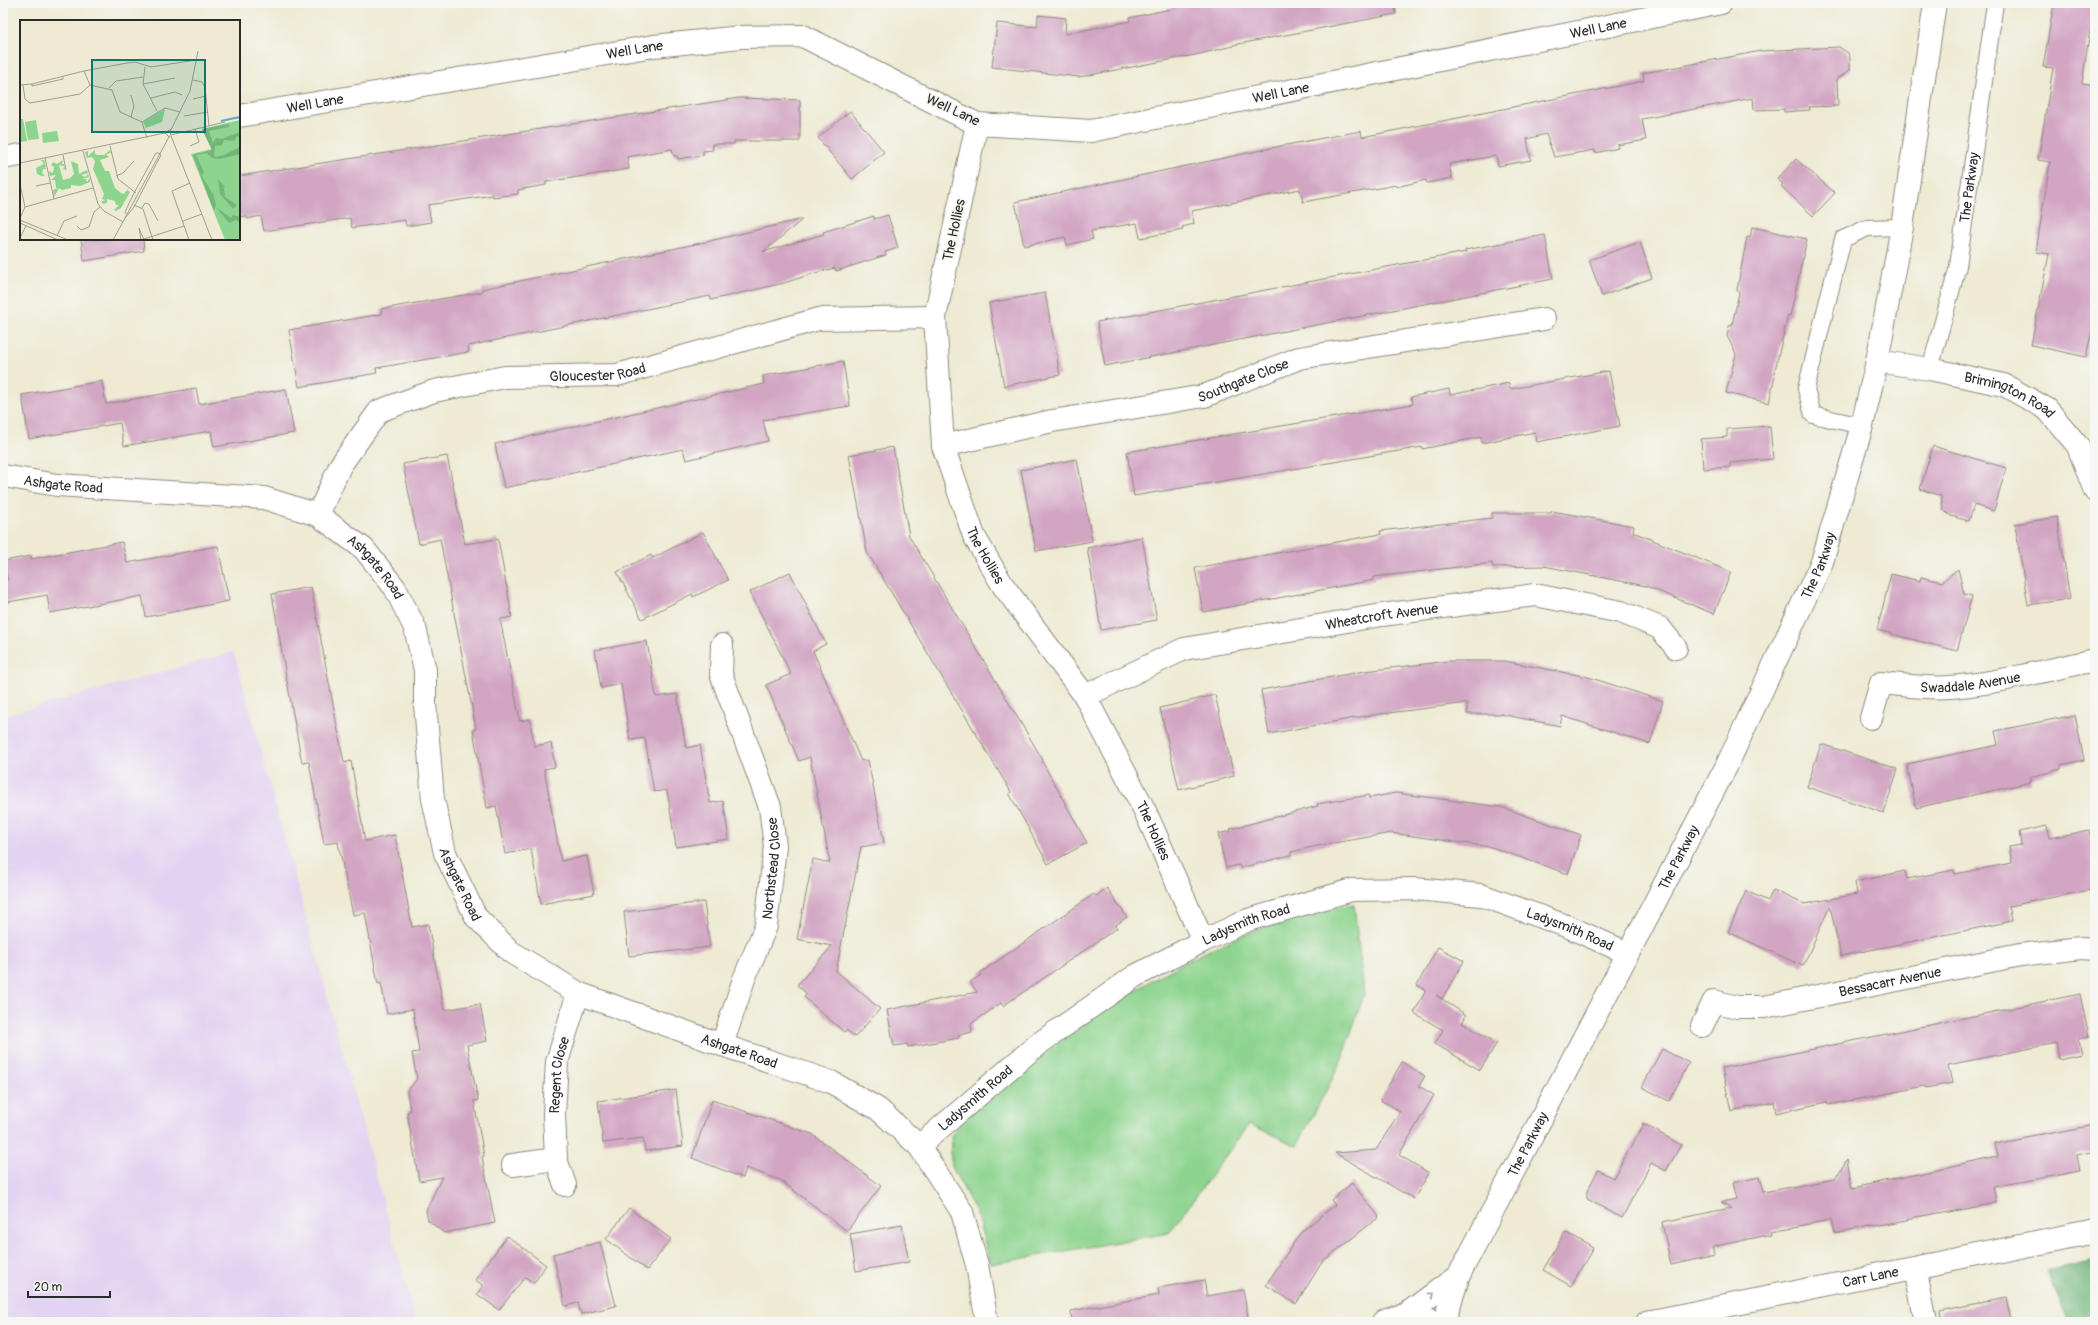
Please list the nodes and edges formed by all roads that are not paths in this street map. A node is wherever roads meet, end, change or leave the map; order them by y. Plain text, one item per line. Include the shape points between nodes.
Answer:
1 (1721, 3) edge
2 (1935, 3) edge
3 (1995, 3) edge
4 (240, 116) edge
5 (977, 124) junction
6 (20, 155) edge
7 (3, 158) edge
8 (1902, 227) junction
9 (935, 317) junction
10 (1544, 319) dead end
11 (1877, 361) junction
12 (1930, 369) junction
13 (1862, 426) junction
14 (942, 446) junction
15 (3, 476) edge
16 (2095, 492) edge
17 (318, 516) junction
18 (722, 645) dead end
19 (1676, 648) dead end
20 (2095, 660) edge
21 (1085, 696) junction
22 (1872, 718) dead end
23 (1203, 941) junction
24 (2095, 949) edge
25 (1627, 953) junction
26 (578, 993) junction
27 (1702, 1026) dead end
28 (722, 1046) junction
29 (919, 1146) junction
30 (556, 1159) junction
31 (513, 1165) dead end
32 (565, 1185) dead end
33 (2095, 1231) edge
34 (1915, 1268) junction
35 (1459, 1275) junction
36 (1405, 1315) junction
37 (987, 1322) edge
38 (1383, 1322) edge
39 (1435, 1322) edge
40 (1444, 1322) edge
41 (1647, 1322) edge
42 (1926, 1322) edge

1 - 5 street, Well Lane via 1091,131
2 - 8 street, The Parkway
3 - 12 lane, The Parkway via 1958,266
4 - 5 street, Well Lane via 654,46 741,37 803,36
5 - 9 street, The Hollies
6 - 7 street
8 - 11 street, The Parkway
8 - 13 lane via 1867,228 1843,239 1806,389 1813,415
9 - 14 street, The Hollies
9 - 17 street, Gloucester Road via 819,319 617,375 505,377 434,391 379,411 340,466
10 - 14 street, Southgate Close via 1299,358 1204,396 1052,421
11 - 12 street, Brimington Road
11 - 13 street, The Parkway
12 - 16 street, Brimington Road via 2004,385 2047,409 2078,446
13 - 25 street, The Parkway via 1822,562 1726,767
14 - 21 street, The Hollies via 974,536 1002,584
15 - 17 street, Ashgate Road via 58,486 264,498
17 - 26 street, Ashgate Road via 364,549 396,588 415,628 425,670 425,704 433,799 445,853 476,917 511,952
18 - 28 street, Northstead Close via 721,674 770,807 775,846 766,926 744,979
19 - 21 street, Wheatcroft Avenue via 1660,628 1621,612 1535,596 1382,615 1184,649
20 - 22 street, Swaddale Avenue via 1992,682 1950,687 1881,683
21 - 23 street, The Hollies via 1145,811
23 - 25 street, Ladysmith Road via 1248,920 1352,890 1415,889 1481,895 1569,927
23 - 29 street, Ladysmith Road via 1135,976 1037,1045
24 - 27 street, Bessacarr Avenue via 2081,948 2020,955 1764,1007 1736,1007 1714,1001
25 - 35 street, The Parkway
26 - 28 street, Ashgate Road
26 - 30 street, Regent Close via 557,1062 554,1114
28 - 29 street, Ashgate Road via 831,1082 878,1109
29 - 37 street, Ashgate Road via 962,1212 977,1266
30 - 31 street
30 - 32 street, Regent Close
33 - 34 street, Carr Lane
34 - 41 street, Carr Lane
34 - 42 street
36 -> 35 street, The Parkway
35 - 40 street, The Parkway
36 - 38 street
36 - 39 street via 1423,1316

